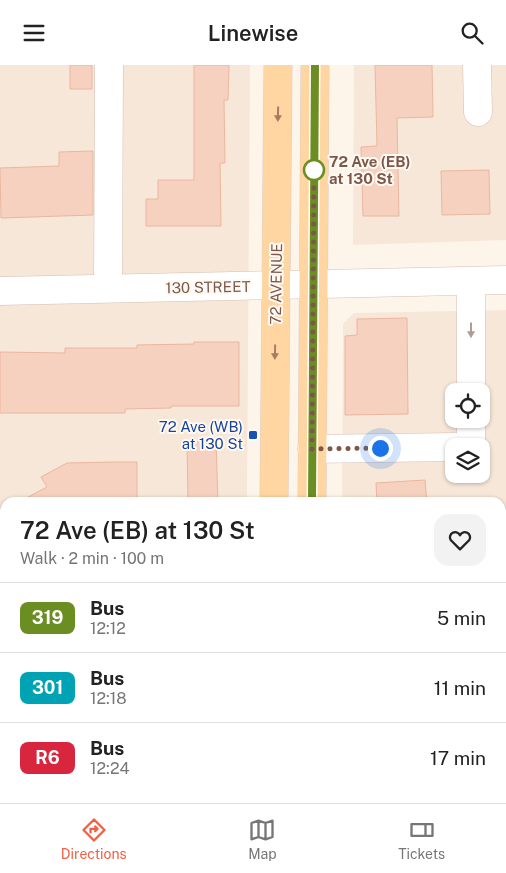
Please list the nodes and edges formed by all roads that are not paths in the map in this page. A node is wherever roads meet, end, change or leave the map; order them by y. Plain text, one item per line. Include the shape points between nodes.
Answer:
1 (109, 65) edge
2 (278, 65) edge
3 (315, 65) edge
4 (476, 65) edge
5 (478, 112) dead end
6 (471, 281) junction
7 (506, 281) edge
8 (313, 285) junction
9 (276, 286) junction
10 (108, 288) junction
11 (0, 291) edge
12 (471, 383) edge
13 (445, 447) edge
14 (312, 449) junction
15 (274, 497) edge
16 (312, 497) edge

1 - 10 street
2 -> 9 main road, 72 AVENUE
3 - 8 main road
4 - 5 street
6 - 7 street, 130 STREET
6 - 8 street, 130 STREET
6 -> 12 street
8 - 9 street, 130 STREET
8 - 14 main road
9 - 10 street, 130 STREET
9 -> 15 main road, 72 AVENUE
10 - 11 street, 130 STREET
13 - 14 street
14 - 16 main road

